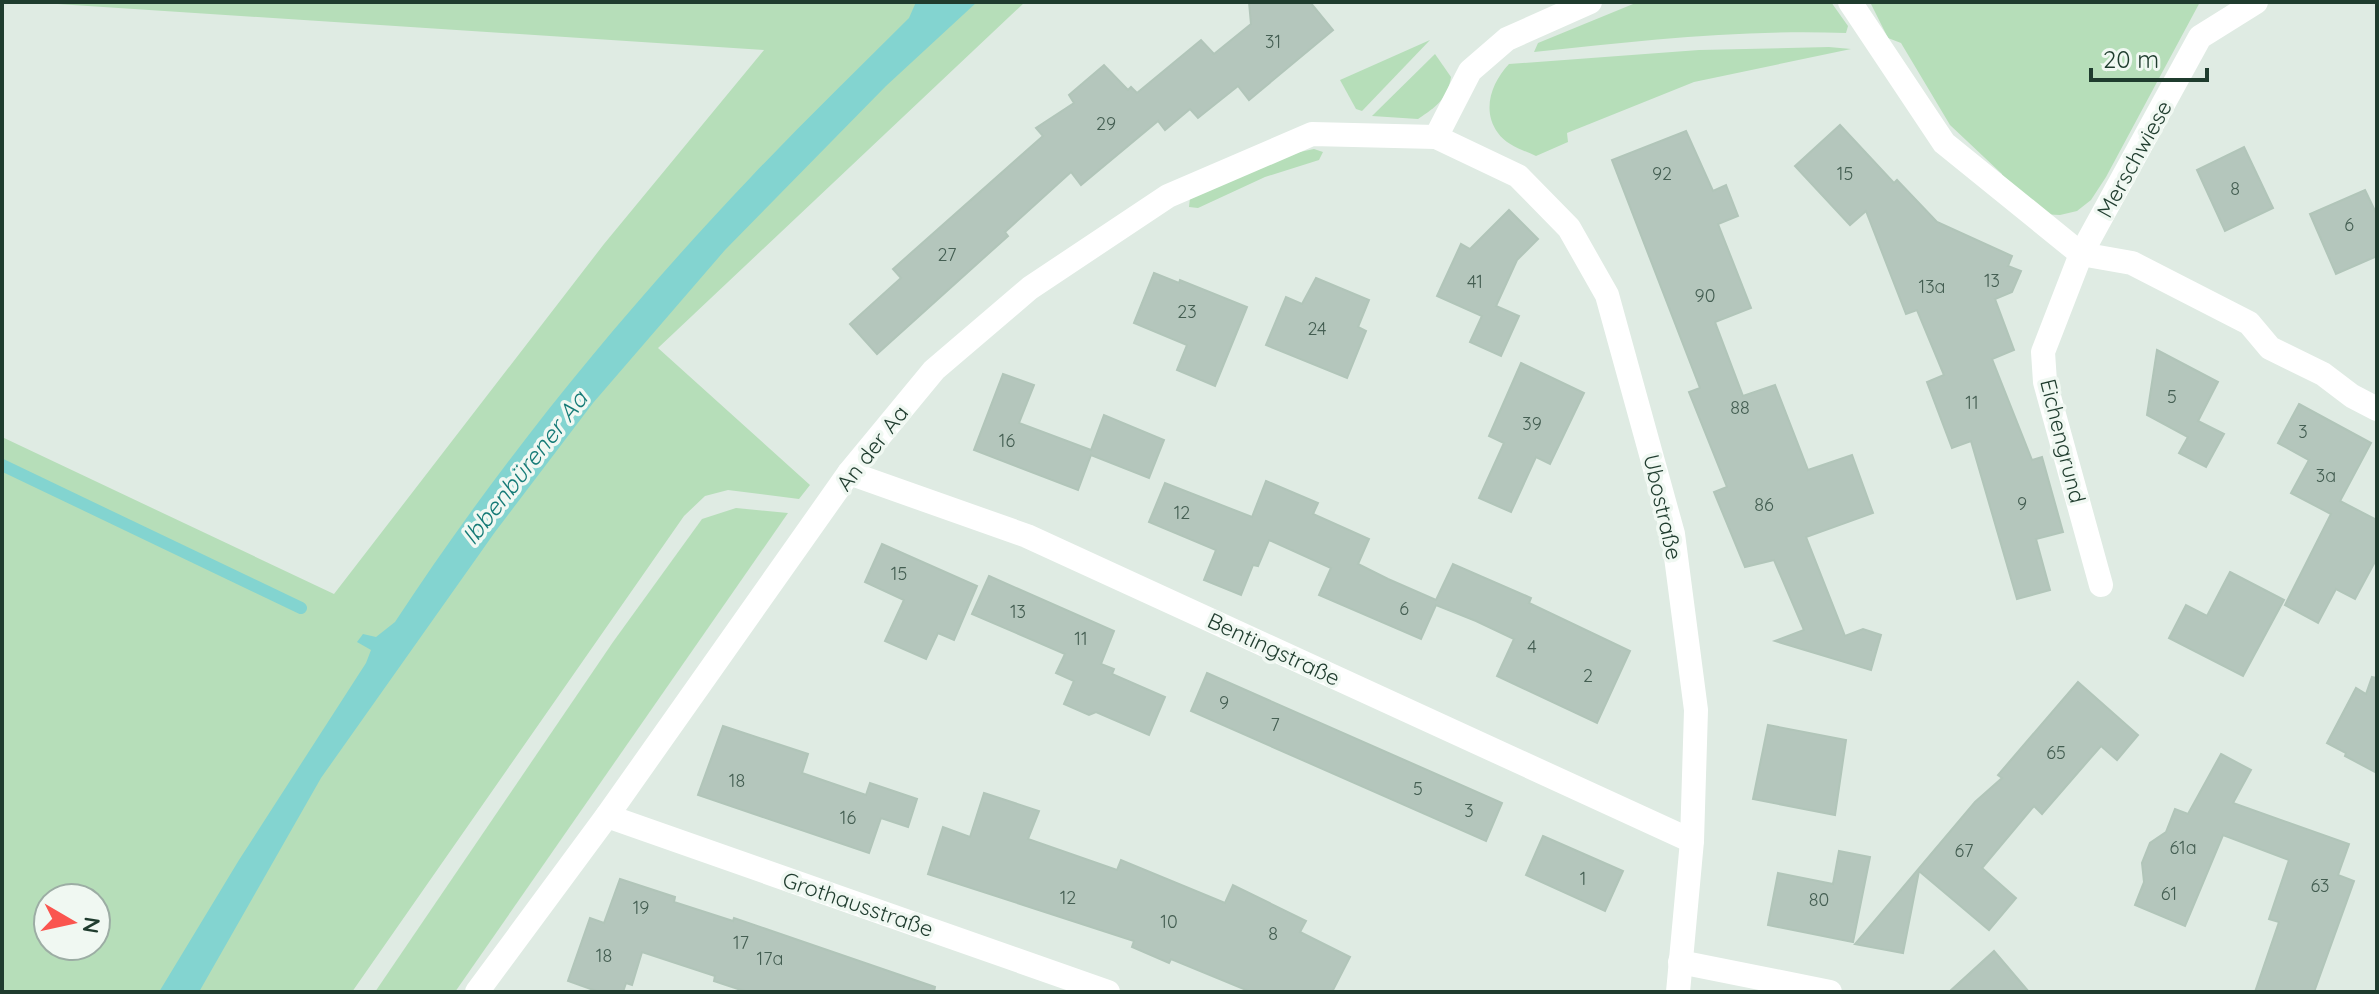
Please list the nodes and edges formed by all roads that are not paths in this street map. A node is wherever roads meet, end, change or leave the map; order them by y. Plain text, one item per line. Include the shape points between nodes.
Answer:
1 (1590, 2) edge
2 (1850, 2) edge
3 (2256, 2) edge
4 (1564, 8) edge
5 (1436, 137) junction
6 (2081, 254) junction
7 (2377, 409) edge
8 (849, 473) junction
9 (2101, 585) dead end
10 (607, 816) junction
11 (1692, 841) junction
12 (1680, 962) junction
13 (477, 992) edge
14 (1108, 992) edge
15 (1678, 992) edge
16 (1830, 992) edge

1 - 4 street
2 - 6 street via 1944,143
3 - 6 street, Merschwiese via 2200,37
4 - 5 street via 1507,39 1470,71
5 - 8 street, An der Aa via 1312,134 1168,196 1030,288 934,370
5 - 11 street, Ubostraße via 1518,176 1569,228 1607,295 1673,534 1696,710
6 - 7 street via 2132,263 2249,323 2270,348
6 - 9 street, Eichengrund via 2043,352 2045,382
8 - 10 street, An der Aa
8 - 11 street, Bentingstraße via 1027,536
10 - 13 street, An der Aa
10 - 14 street, Grothausstraße
11 - 12 street, Ubostraße
12 - 15 street, Ubostraße
12 - 16 street

